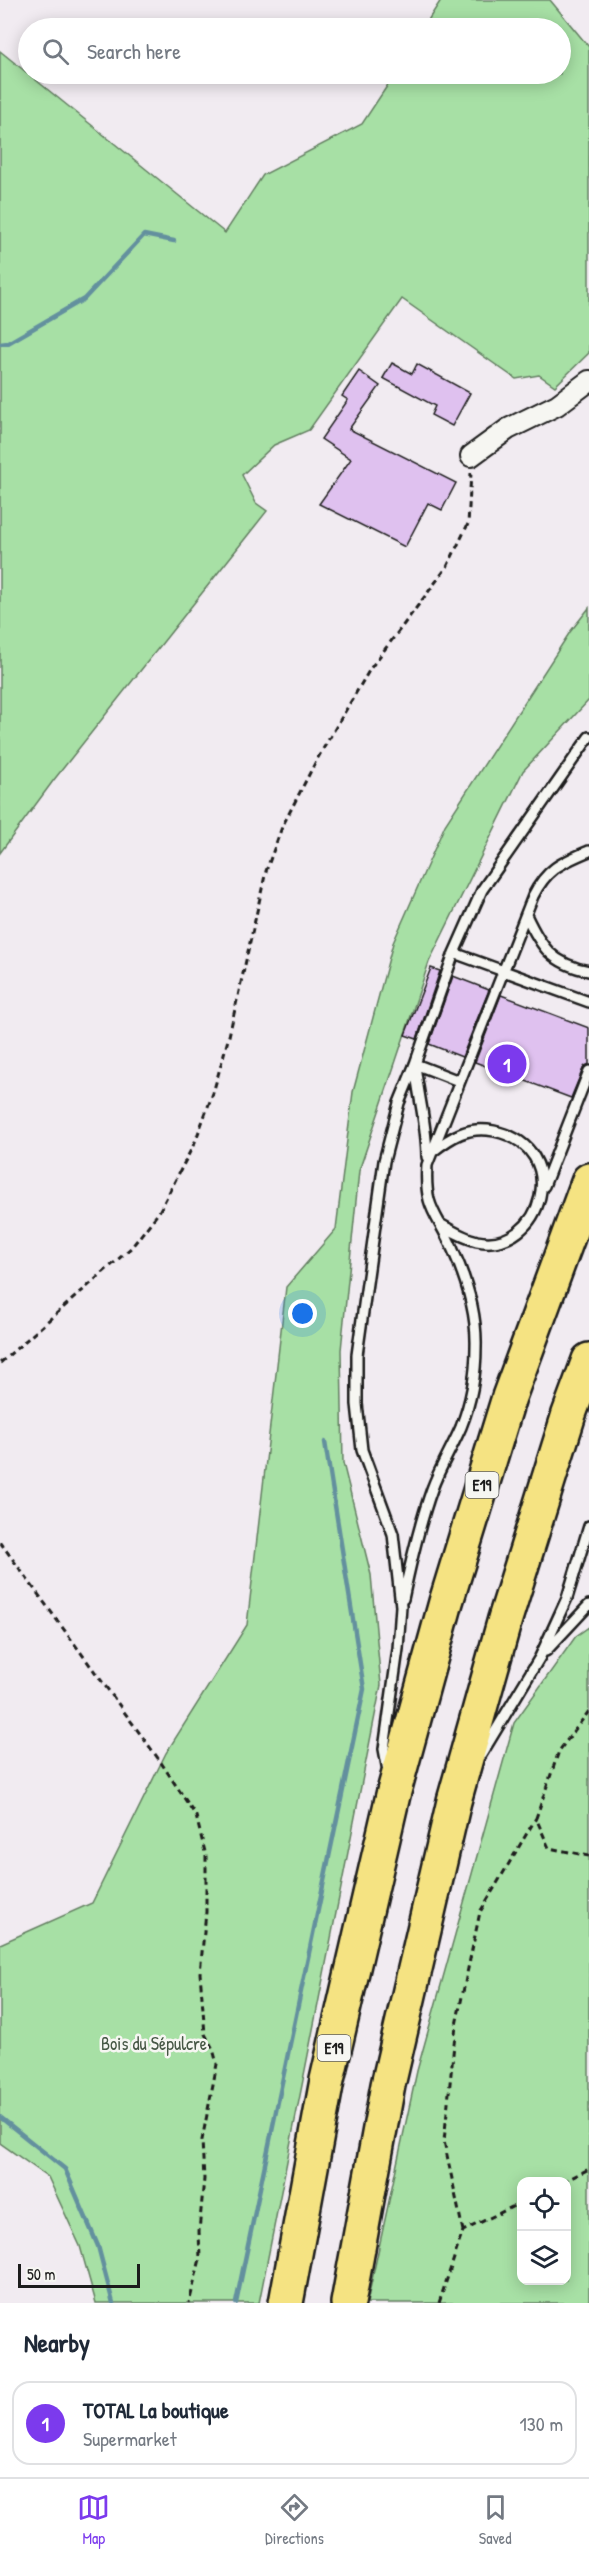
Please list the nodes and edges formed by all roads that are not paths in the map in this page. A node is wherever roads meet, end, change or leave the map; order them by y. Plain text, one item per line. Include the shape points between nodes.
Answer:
1 (589, 381) edge
2 (471, 456) road end
3 (589, 737) edge
4 (589, 851) edge
5 (526, 915) junction
6 (454, 953) junction
7 (504, 969) junction
8 (589, 971) edge
9 (589, 1002) edge
10 (415, 1064) junction
11 (589, 1071) edge
12 (459, 1081) junction
13 (430, 1154) junction
14 (427, 1165) junction
15 (589, 1180) edge
16 (542, 1189) junction
17 (437, 1223) junction
18 (589, 1360) edge
19 (589, 1526) edge
20 (589, 1605) edge
21 (401, 1606) junction
22 (540, 1657) junction
23 (393, 1795) junction
24 (454, 1801) junction
25 (285, 2303) edge
26 (348, 2303) edge

1 - 2 street
3 - 6 lane via 482,890
4 - 5 lane via 564,861 543,877
5 - 7 lane
5 - 8 lane via 551,956
6 - 7 lane
6 - 10 lane
7 - 9 lane
7 - 12 lane
10 - 12 lane
10 - 14 lane via 427,1130
10 - 21 lane via 399,1103 384,1161 357,1354 362,1450 393,1534
11 - 16 lane
12 - 13 lane
13 - 14 lane
13 - 16 lane via 463,1131 480,1128 503,1133 528,1149 538,1164
14 - 17 lane via 429,1206
15 - 23 highway, E19 via 509,1397 446,1602
16 - 17 lane via 538,1208 524,1228 500,1240 479,1241
17 - 21 lane via 453,1249 471,1302 476,1345 473,1386 461,1425 429,1498
18 - 24 highway via 505,1619
19 - 22 lane via 567,1599
20 - 22 lane
21 - 23 lane via 384,1749
22 - 24 lane
23 - 25 highway, E19 via 327,2080
24 - 26 highway via 388,2085

